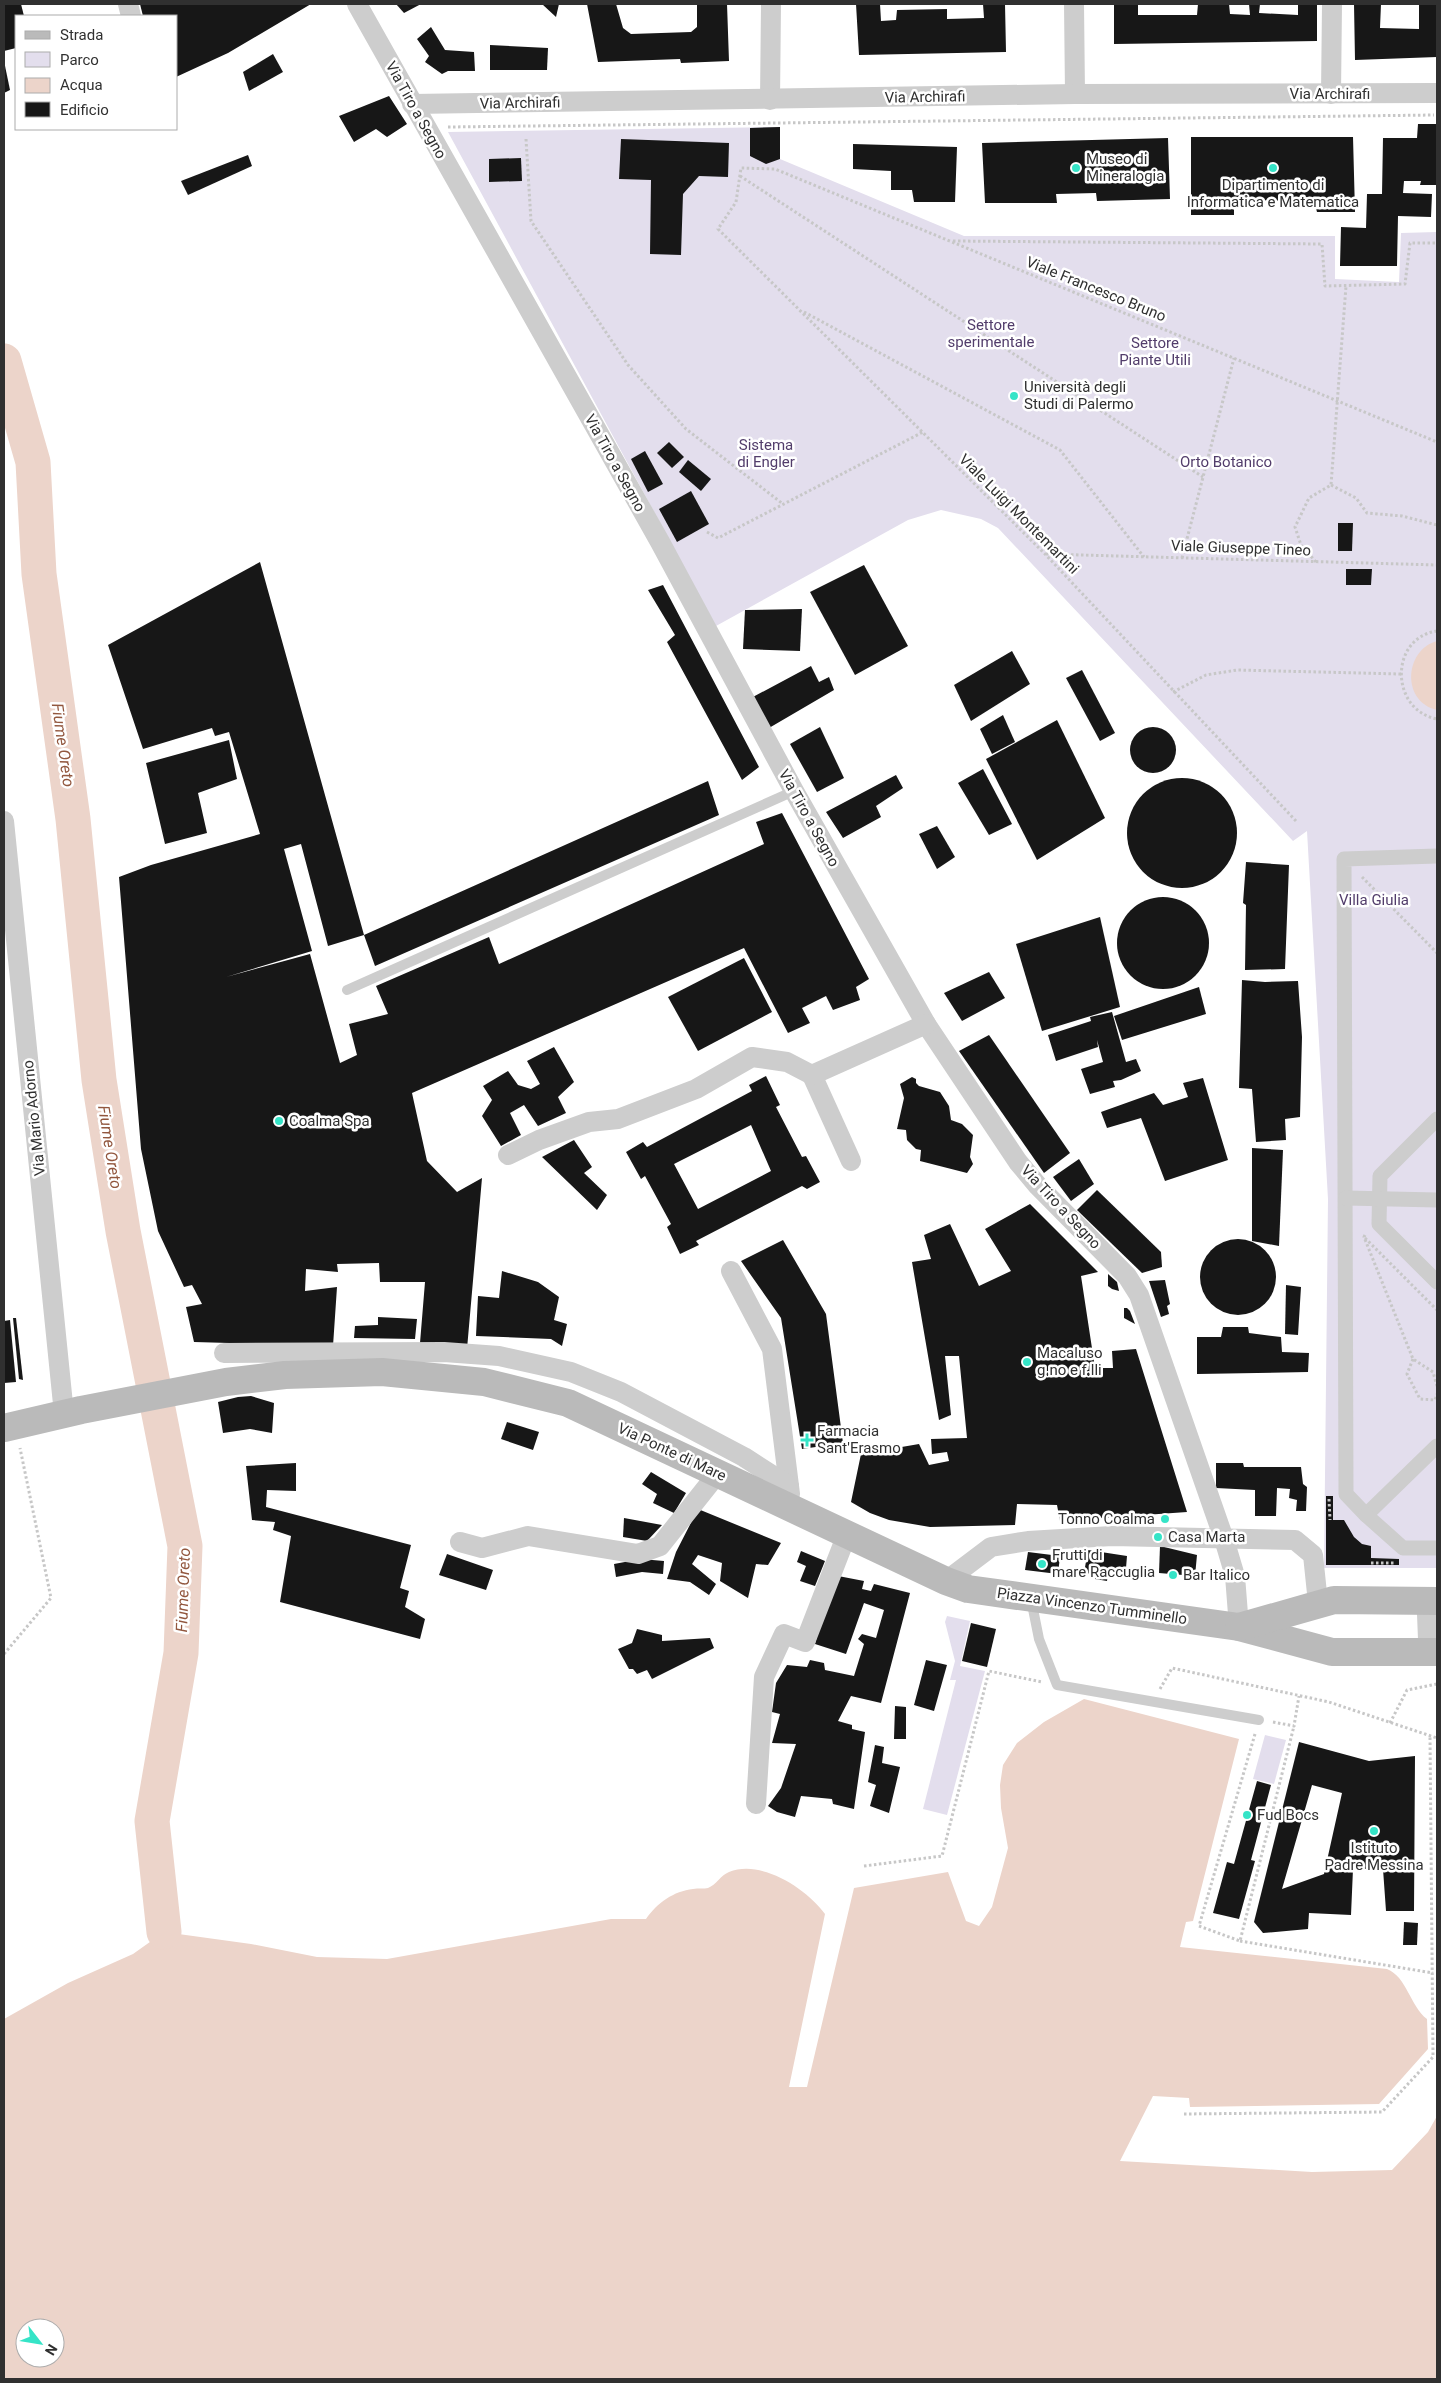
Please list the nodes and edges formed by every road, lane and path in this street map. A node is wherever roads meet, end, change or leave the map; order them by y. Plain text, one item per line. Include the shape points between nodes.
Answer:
1 (357, 4) edge
2 (771, 4) edge
3 (1074, 4) edge
4 (1332, 4) edge
5 (1437, 93) edge
6 (1075, 94) junction
7 (1331, 94) junction
8 (770, 100) junction
9 (412, 104) junction
10 (1437, 115) edge
11 (426, 127) junction
12 (526, 139) dead end
13 (740, 176) junction
14 (950, 241) junction
15 (1437, 243) edge
16 (1346, 286) junction
17 (799, 309) junction
18 (1234, 358) junction
19 (1337, 401) junction
20 (923, 432) junction
21 (1437, 442) edge
22 (1203, 477) junction
23 (1331, 485) junction
24 (783, 504) junction
25 (1437, 525) edge
26 (707, 532) dead end
27 (1045, 554) junction
28 (1144, 557) junction
29 (1182, 558) junction
30 (1316, 562) junction
31 (1437, 565) edge
32 (1437, 632) edge
33 (1401, 674) junction
34 (1173, 692) junction
35 (1437, 720) edge
36 (794, 791) junction
37 (4, 821) edge
38 (1296, 821) dead end
39 (1437, 856) edge
40 (1344, 859) junction
41 (1437, 953) edge
42 (347, 990) dead end
43 (926, 1024) junction
44 (812, 1075) junction
45 (1437, 1119) edge
46 (508, 1155) dead end
47 (851, 1161) dead end
48 (1346, 1198) junction
49 (1380, 1198) junction
50 (1437, 1200) edge
51 (1346, 1223) junction
52 (1379, 1224) junction
53 (1364, 1237) junction
54 (732, 1271) dead end
55 (1437, 1282) edge
56 (1437, 1310) edge
57 (224, 1353) dead end
58 (1413, 1358) junction
59 (1437, 1386) edge
60 (1437, 1394) edge
61 (72, 1412) junction
62 (9, 1427) edge
63 (1437, 1446) edge
64 (718, 1473) junction
65 (791, 1497) junction
66 (1366, 1515) junction
67 (847, 1534) junction
68 (1224, 1539) junction
69 (460, 1542) dead end
70 (1437, 1548) edge
71 (946, 1581) junction
72 (1031, 1598) junction
73 (1433, 1601) edge
74 (1318, 1603) junction
75 (1239, 1627) junction
76 (1434, 1652) edge
77 (4, 1654) edge
78 (1437, 1684) edge
79 (1057, 1685) junction
80 (1299, 1696) junction
81 (1152, 1701) junction
82 (1259, 1720) junction
83 (1390, 1723) junction
84 (1294, 1726) junction
85 (1430, 1737) junction
86 (1437, 1738) edge
87 (756, 1804) dead end
88 (864, 1866) dead end
89 (1240, 1941) junction
90 (1433, 1973) junction
91 (1435, 2019) edge
92 (1184, 2114) dead end

1 - 9 street, Via Tiro a Segno
2 - 8 street
3 - 6 street
4 - 7 street
5 - 7 street, Via Archirafi
6 - 7 street, Via Archirafi
6 - 8 street, Via Archirafi
8 - 9 street, Via Archirafi
9 - 11 street, Via Tiro a Segno
10 - 11 path
11 - 36 street, Via Tiro a Segno via 660,542
12 - 24 path via 530,221 628,365 686,429
13 - 14 path, Viale Francesco Bruno via 741,168 775,169
13 - 17 path, Viale Luigi Montemartini via 736,202 718,229
13 - 22 path
14 - 16 path via 1322,244 1325,286
14 - 18 path, Viale Francesco Bruno
15 - 16 path via 1410,243 1404,284
16 - 19 path
17 - 20 path, Viale Luigi Montemartini
17 - 28 path via 1060,450
18 - 19 path, Viale Francesco Bruno
18 - 22 path
19 - 21 path, Viale Francesco Bruno
19 - 23 path
20 - 24 path
20 - 27 path, Viale Luigi Montemartini
22 - 29 path
23 - 25 path via 1356,498 1367,513 1402,516
23 - 30 path via 1309,498 1295,526 1301,545
24 - 26 path via 718,538
27 - 28 path, Viale Giuseppe Tineo
27 - 34 path, Viale Luigi Montemartini
28 - 29 path, Viale Giuseppe Tineo
29 - 30 path, Viale Giuseppe Tineo
30 - 31 path, Viale Giuseppe Tineo
32 - 33 path via 1430,632 1415,642 1405,656
33 - 34 path via 1237,670 1206,675
33 - 35 path via 1404,692 1413,707 1428,718
34 - 38 path, Viale Luigi Montemartini
36 - 42 lane
36 - 43 street, Via Tiro a Segno
37 - 61 street, Via Mario Adorno
39 - 40 street
40 - 41 path
40 - 48 street
43 - 44 street
43 - 68 street, Via Tiro a Segno via 1018,1162 1127,1276 1139,1295
44 - 46 street via 787,1062 752,1057 696,1089 618,1119 589,1122
44 - 47 street
45 - 49 street via 1380,1176
48 - 49 street
48 - 51 street
49 - 50 street
49 - 52 street
51 - 53 path
51 - 66 street via 1346,1494
52 - 53 path
52 - 55 street
53 - 56 path
53 - 58 path
54 - 65 street via 772,1349
57 - 65 street via 444,1352 499,1356 571,1372 621,1392 744,1457
58 - 59 path via 1432,1372
58 - 60 path via 1407,1374 1420,1399 1435,1400
61 - 62 main road, Via Ponte di Mare
61 - 64 main road, Via Ponte di Mare via 226,1382 285,1375 382,1372 484,1382 568,1403
62 - 77 path via 25,1464 51,1598
63 - 66 street
64 - 65 main road, Via Ponte di Mare
64 - 69 street via 660,1546 638,1554 528,1536 482,1548
65 - 67 main road, Via Ponte di Mare
66 - 70 street via 1403,1548
67 - 71 main road, Via Ponte di Mare
67 - 87 street via 805,1642 784,1634 764,1677
68 - 71 street via 1112,1536 1028,1540 991,1547
68 - 74 street via 1295,1540 1313,1554
68 - 75 street, Via Tiro a Segno via 1235,1576
71 - 72 main road, Piazza Vincenzo Tumminello via 968,1589
72 - 75 main road, Piazza Vincenzo Tumminello
72 - 79 lane via 1039,1639
73 - 74 main road via 1334,1600
73 - 76 street
74 - 75 main road
75 - 76 main road, Piazza Vincenzo Tumminello via 1332,1652
78 - 83 path via 1407,1690
79 - 81 lane
79 - 88 path via 989,1672 942,1856
80 - 81 path via 1172,1668
80 - 83 path via 1329,1702
80 - 84 path
81 - 82 lane
82 - 84 path
82 - 89 path via 1200,1926
83 - 85 path
84 - 89 path
85 - 86 path
85 - 90 path
89 - 90 path
90 - 91 path
91 - 92 path via 1433,2057 1382,2112

